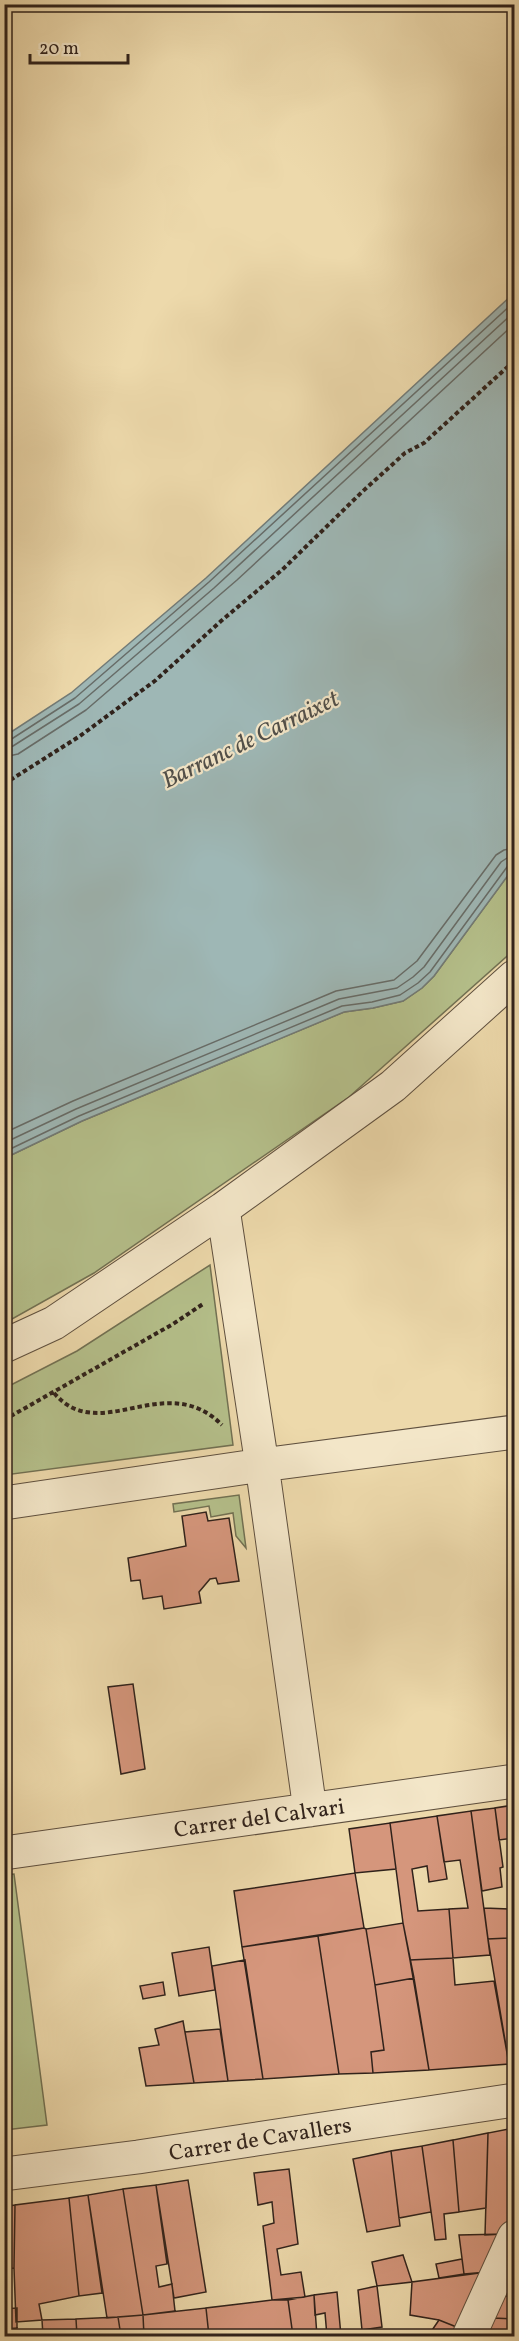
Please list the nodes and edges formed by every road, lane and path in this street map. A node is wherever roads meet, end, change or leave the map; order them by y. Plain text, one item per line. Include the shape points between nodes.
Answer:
1 (514, 362) edge
2 (4, 784) edge
3 (514, 977) edge
4 (223, 1209) junction
5 (210, 1300) dead end
6 (4, 1346) edge
7 (54, 1393) junction
8 (4, 1420) edge
9 (226, 1430) dead end
10 (514, 1432) edge
11 (262, 1465) junction
12 (4, 1503) edge
13 (514, 1781) edge
14 (310, 1810) junction
15 (4, 1853) edge
16 (514, 2100) edge
17 (4, 2174) edge
18 (514, 2237) edge
19 (469, 2337) edge

1 - 2 path via 424,443 405,453 282,570 156,680 80,736
3 - 4 street via 393,1086
4 - 6 street via 54,1323
4 - 11 street
5 - 7 path
7 - 8 path
7 - 9 path via 71,1408 97,1414 160,1402 180,1403 200,1409
10 - 11 street
11 - 12 street
11 - 14 street
13 - 14 street, Carrer del Calvari
14 - 15 street, Carrer del Calvari
16 - 17 street, Carrer de Cavallers
18 - 19 street

